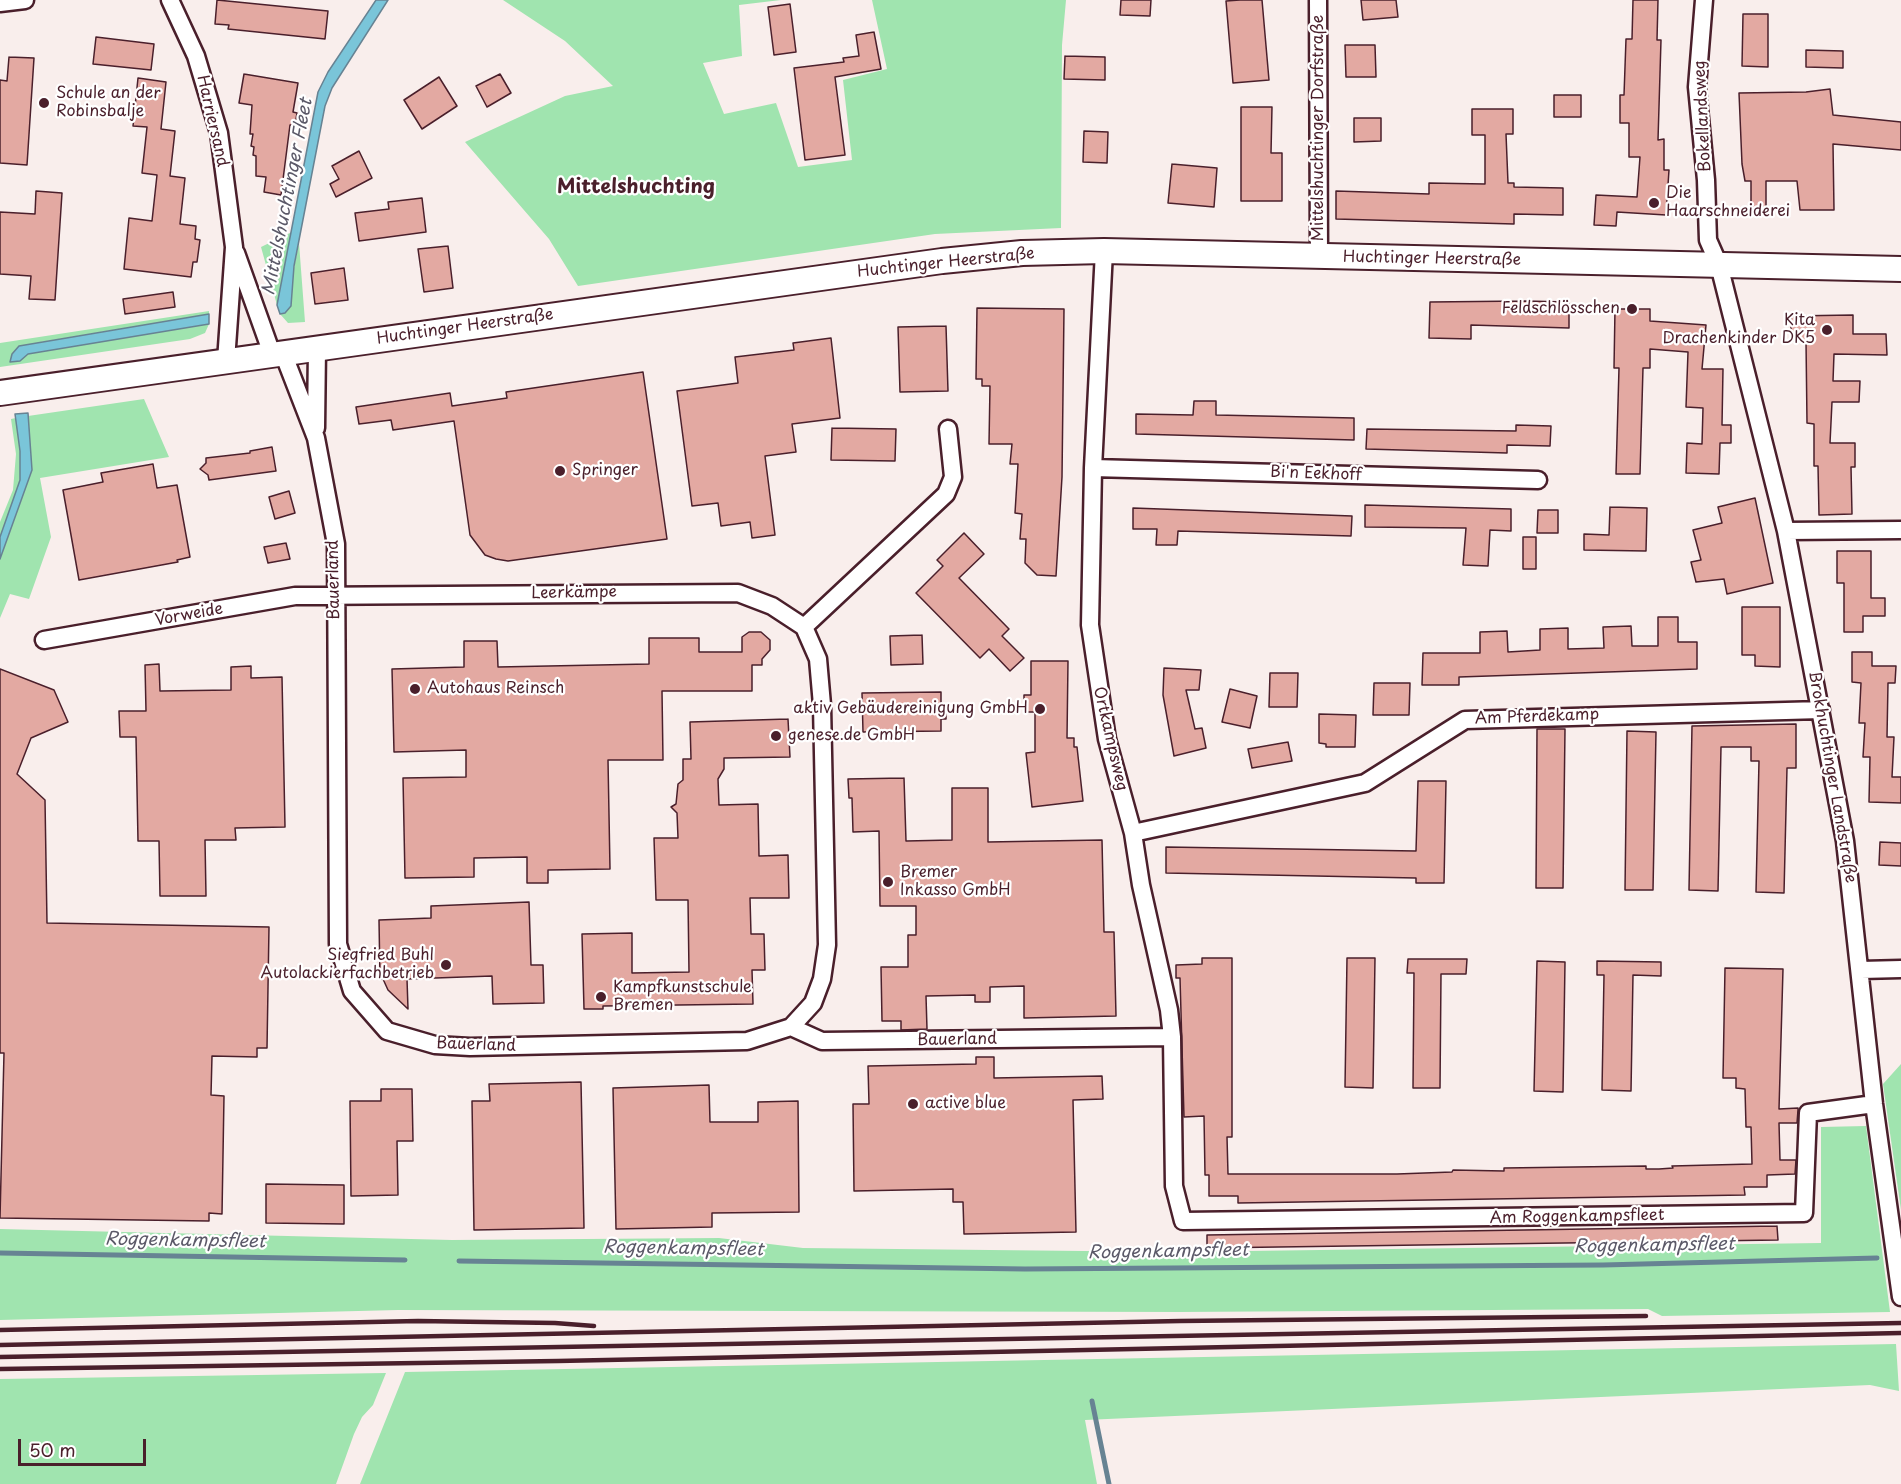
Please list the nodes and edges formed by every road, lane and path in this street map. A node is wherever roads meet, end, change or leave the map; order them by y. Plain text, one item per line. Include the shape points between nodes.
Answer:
1 (25, 0) edge
2 (170, 0) edge
3 (1318, 0) edge
4 (1704, 0) edge
5 (0, 3) edge
6 (234, 247) junction
7 (1104, 251) junction
8 (1319, 256) junction
9 (1719, 265) junction
10 (1901, 269) edge
11 (318, 348) junction
12 (278, 354) junction
13 (226, 361) junction
14 (0, 393) edge
15 (948, 429) dead end
16 (316, 438) junction
17 (1093, 468) junction
18 (1538, 480) dead end
19 (1901, 530) edge
20 (1786, 531) junction
21 (334, 596) junction
22 (804, 627) junction
23 (44, 640) dead end
24 (1821, 710) junction
25 (1133, 833) junction
26 (1901, 969) edge
27 (1861, 970) junction
28 (791, 1027) junction
29 (1172, 1037) junction
30 (1874, 1104) junction
31 (1183, 1221) joint
32 (1901, 1297) edge

1 - 5 street
2 - 6 street, Harriersand via 196,56 219,133
3 - 8 street, Mittelshuchtinger Dorfstraße
4 - 9 street, Bokellandsweg via 1697,87 1708,240
6 - 12 street, Harriersand
6 - 13 street, Harriersand
7 - 8 main road, Huchtinger Heerstraße
7 - 11 main road, Huchtinger Heerstraße via 1022,253 942,261
7 - 17 street, Ortkampsweg
8 - 9 main road, Huchtinger Heerstraße
9 - 10 main road, Huchtinger Heerstraße
9 - 20 street, Brokhuchtinger Landstraße
11 - 12 main road, Huchtinger Heerstraße
11 - 16 street, Bauerland
12 - 13 main road, Huchtinger Heerstraße
12 - 16 street, Bauerland
13 - 14 main road, Huchtinger Heerstraße
15 - 22 street via 952,477 946,494
16 - 21 street, Bauerland via 336,544
17 - 18 street, Bi'n Eekhoff
17 - 25 street, Ortkampsweg via 1089,624 1107,739
19 - 20 street
20 - 24 street, Brokhuchtinger Landstraße
21 - 22 street, Leerkämpe via 738,592 772,606
21 - 23 street, Vorweide via 295,596
21 - 28 street, Bauerland via 338,944 352,991 387,1031 435,1046 470,1047 747,1041
22 - 28 street via 818,659 822,705 827,945 813,1004
24 - 25 street, Am Pferdekamp via 1465,720 1365,783
24 - 27 street, Brokhuchtinger Landstraße via 1845,841
25 - 29 street, Ortkampsweg
26 - 27 street
27 - 30 street, Brokhuchtinger Landstraße
28 - 29 street, Bauerland via 822,1041
29 - 31 street, Ortkampsweg via 1174,1186
30 - 31 street, Am Roggenkampsfleet via 1808,1113 1804,1213
30 - 32 street, Brokhuchtinger Landstraße

